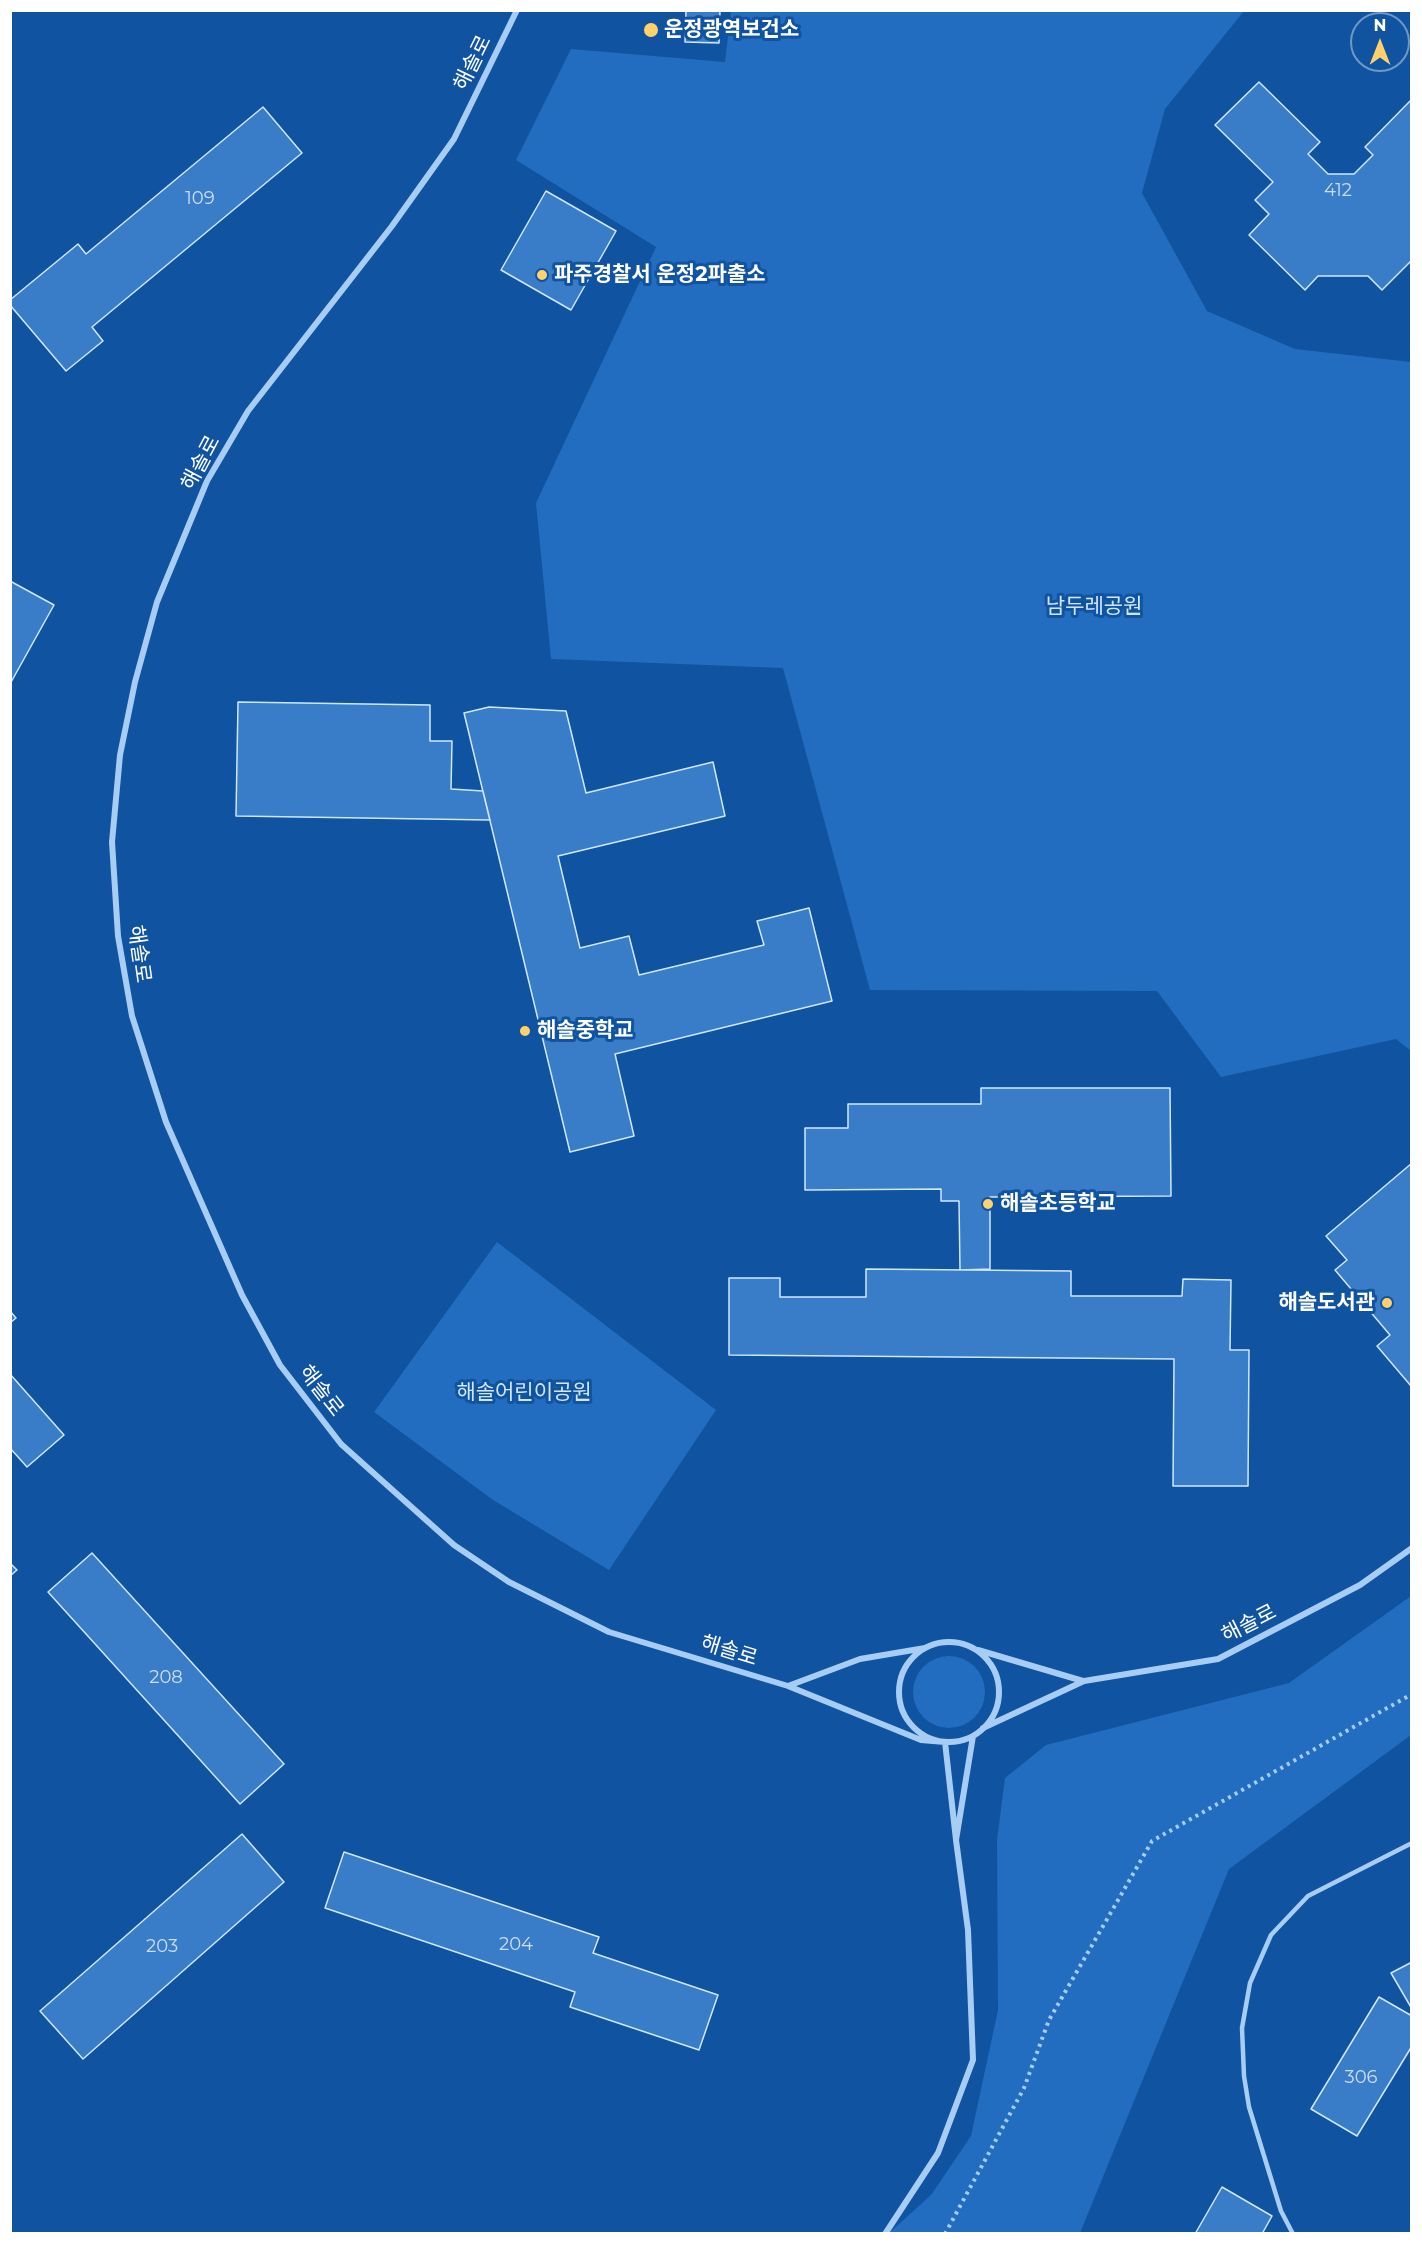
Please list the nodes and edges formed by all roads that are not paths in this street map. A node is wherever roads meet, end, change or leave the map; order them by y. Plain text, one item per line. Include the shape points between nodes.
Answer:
1 (517, 10) edge
2 (1412, 1548) edge
3 (925, 1648) junction
4 (973, 1648) junction
5 (1084, 1681) junction
6 (788, 1686) junction
7 (983, 1728) junction
8 (973, 1736) junction
9 (945, 1742) junction
10 (956, 1840) junction
11 (1412, 1843) edge
12 (885, 2234) edge
13 (1293, 2234) edge

1 - 6 street, 해솔로 via 454,139 392,226 248,411 207,481 158,602 135,682 120,755 112,842 118,936 132,1016 166,1122 232,1274 280,1365 341,1444 454,1545 509,1582 609,1632
2 - 5 street, 해솔로 via 1360,1585 1218,1659
3 - 4 street via 958,1642
3 - 6 street via 860,1659
3 - 9 street via 902,1673 901,1706 917,1731
4 - 5 street
4 - 7 street via 987,1659 999,1690 997,1708
5 - 7 street
6 - 9 street, 해솔로 via 921,1740
7 - 8 street
8 - 9 street
8 - 10 street
9 - 10 street
10 - 12 street via 968,1930 973,2060 938,2152
11 - 13 lane via 1308,1896 1271,1935 1250,1983 1242,2028 1249,2107 1281,2211

